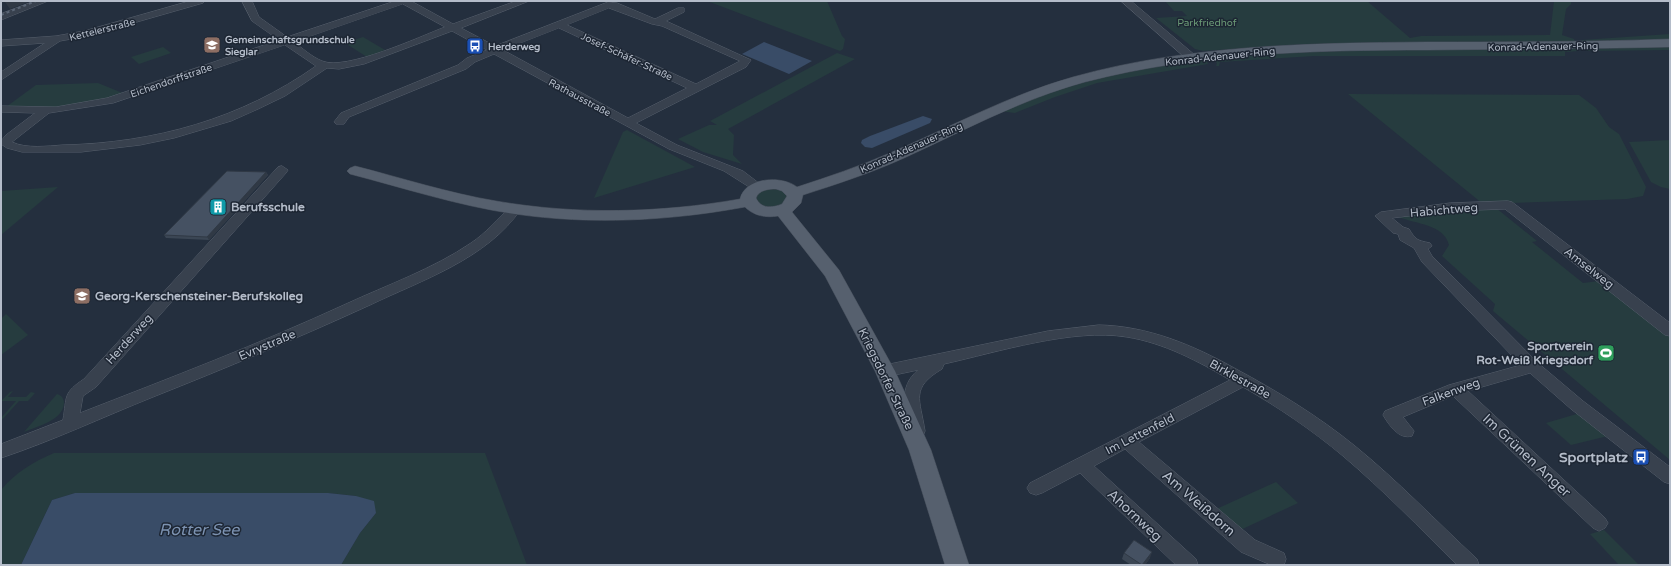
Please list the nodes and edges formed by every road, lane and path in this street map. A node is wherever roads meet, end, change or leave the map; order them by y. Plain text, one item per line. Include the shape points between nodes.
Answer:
1 (43, 1) edge
2 (200, 1) edge
3 (247, 1) edge
4 (404, 1) edge
5 (524, 1) edge
6 (1126, 1) edge
7 (681, 10) dead end
8 (1, 17) edge
9 (655, 22) junction
10 (558, 24) junction
11 (452, 28) junction
12 (56, 40) junction
13 (287, 41) junction
14 (1, 43) edge
15 (1670, 43) edge
16 (494, 50) junction
17 (1192, 58) junction
18 (324, 65) junction
19 (1, 77) edge
20 (695, 88) junction
21 (1, 109) edge
22 (46, 110) junction
23 (340, 122) dead end
24 (627, 123) junction
25 (282, 170) dead end
26 (355, 171) dead end
27 (758, 187) junction
28 (794, 193) junction
29 (748, 202) junction
30 (1508, 205) joint
31 (515, 209) junction
32 (782, 210) junction
33 (1670, 331) edge
34 (955, 356) junction
35 (1533, 367) junction
36 (885, 371) junction
37 (1247, 382) junction
38 (1455, 388) junction
39 (71, 422) junction
40 (1406, 431) dead end
41 (1126, 440) junction
42 (920, 450) junction
43 (1, 451) edge
44 (1081, 464) junction
45 (1670, 477) edge
46 (1036, 488) dead end
47 (1599, 523) dead end
48 (1277, 559) dead end
49 (957, 565) edge
50 (1189, 565) edge
51 (1470, 565) edge

1 - 8 street
2 - 12 street, Kettelerstraße via 112,28
3 - 13 street via 255,19
4 - 11 street, Rathausstraße
4 - 13 street, Eichendorffstraße
5 - 11 street
6 - 17 street
7 - 9 street
9 - 10 street via 610,4
9 - 20 street via 697,36 699,40 746,60 742,65
10 - 16 street
10 - 20 street, Josef-Schäfer-Straße
11 - 16 street, Rathausstraße
11 - 18 street via 360,62 339,66
12 - 14 street, Kettelerstraße
12 - 19 street
13 - 18 street
13 - 22 street, Eichendorffstraße via 109,101
15 - 17 main road, Konrad-Adenauer-Ring via 1317,48
16 - 23 street via 462,67 345,115
16 - 24 street, Rathausstraße
17 - 28 main road, Konrad-Adenauer-Ring via 1106,72 1062,84 1011,103 878,164
18 - 22 street via 285,91 255,106 220,120 171,134 87,148 41,149 6,144 10,137
20 - 24 street
21 - 22 street, Eichendorffstraße
24 - 27 street, Rathausstraße via 684,153 735,171
25 - 39 street, Herderweg via 90,383 75,393
26 - 31 main road
27 - 28 main road via 779,185
27 - 29 main road via 750,192
28 - 32 main road via 793,203
29 - 31 main road via 628,215
29 - 32 main road via 761,211
30 - 33 street, Amselweg
30 - 35 street, Habichtweg via 1450,207 1381,216 1404,232 1407,239 1422,245 1427,259
31 - 39 street, Evrystraße via 476,246 432,270 264,346
32 - 36 main road, Kriegsdorfer Straße via 833,274
34 - 36 street, Birklestraße
34 - 37 street, Birklestraße via 1047,336 1086,330 1112,330 1165,341
34 - 42 street, Birklestraße via 922,372 912,389 911,397
35 - 38 street, Falkenweg
35 - 45 street via 1577,405
36 - 42 main road, Kriegsdorfer Straße
37 - 41 street, Im Lettenfeld
37 - 51 street, Birklestraße via 1296,412 1348,450
38 - 40 street, Falkenweg via 1391,415
38 - 47 street, Im Grünen Anger
39 - 43 street, Evrystraße
41 - 44 street, Im Lettenfeld
41 - 48 street, Am Weißdorn via 1248,546
42 - 49 main road, Kriegsdorfer Straße
44 - 46 street, Im Lettenfeld
44 - 50 street, Ahornweg

